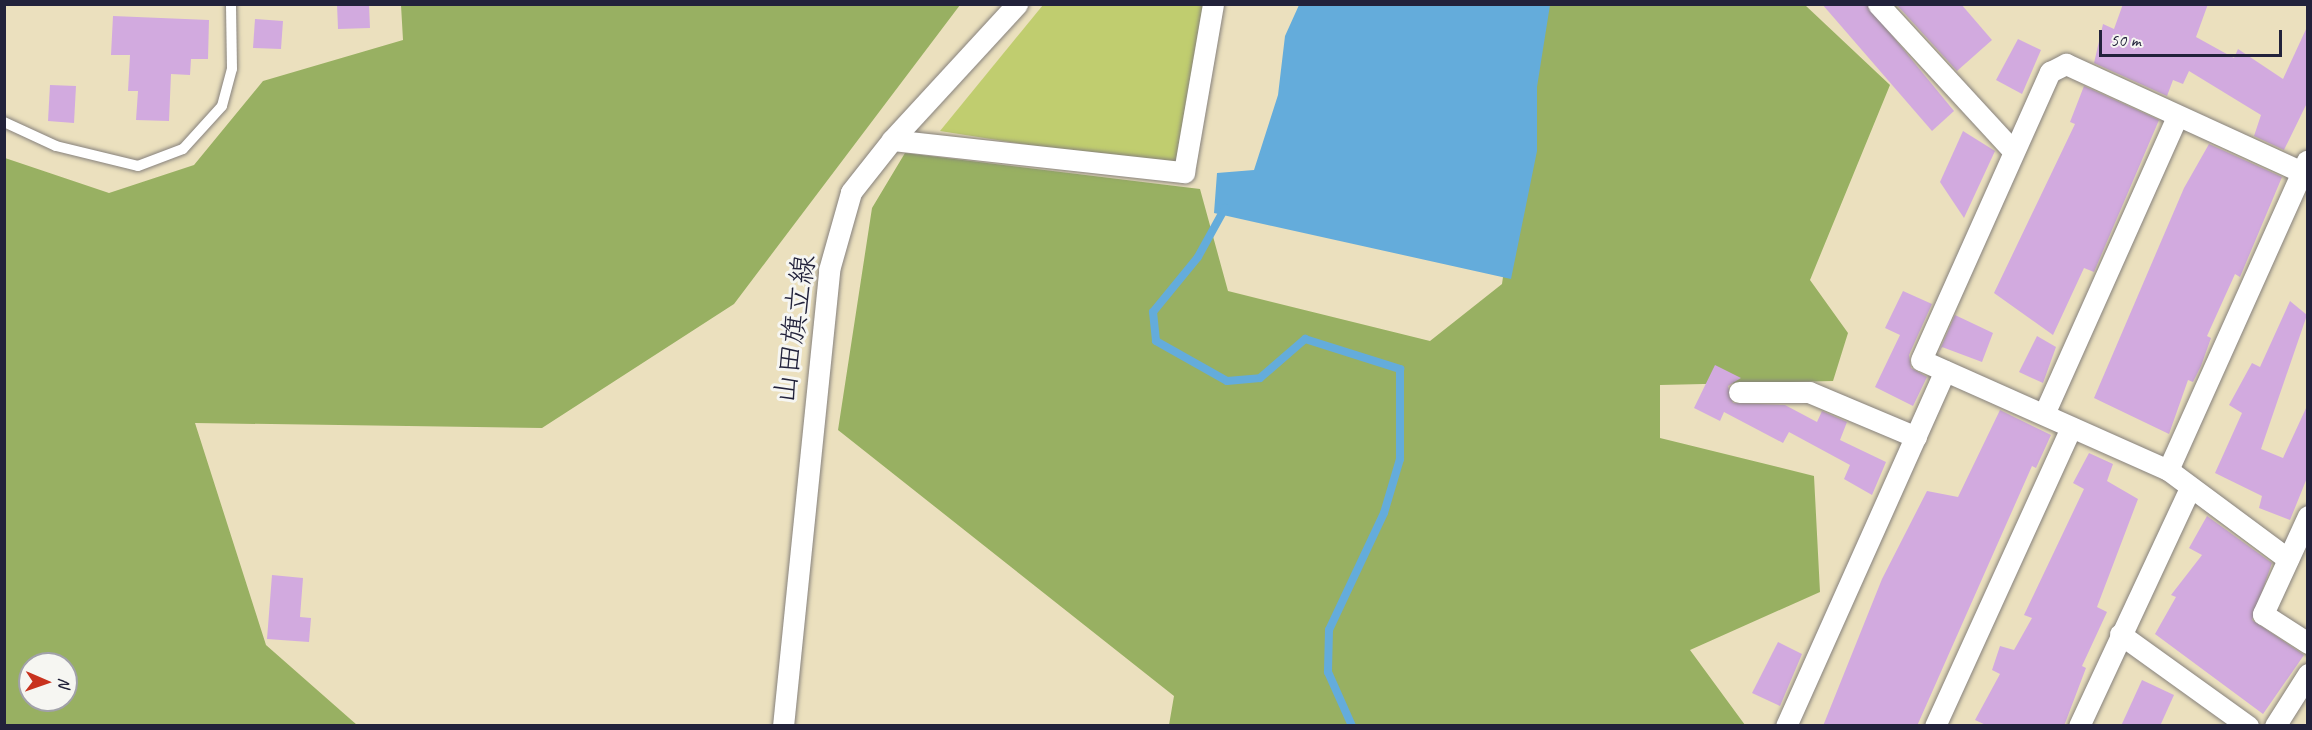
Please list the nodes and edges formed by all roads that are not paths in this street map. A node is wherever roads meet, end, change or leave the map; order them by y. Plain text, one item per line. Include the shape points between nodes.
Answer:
1 (231, 4) edge
2 (1017, 4) edge
3 (1213, 4) edge
4 (1878, 4) edge
5 (2177, 116) junction
6 (4, 122) edge
7 (892, 140) junction
8 (2013, 151) junction
9 (2305, 166) edge
10 (1945, 371) junction
11 (1739, 392) dead end
12 (2044, 414) junction
13 (2071, 426) junction
14 (1916, 437) junction
15 (2168, 470) junction
16 (2189, 490) junction
17 (2307, 516) edge
18 (2288, 559) junction
19 (2120, 634) junction
20 (2307, 643) edge
21 (2307, 674) edge
22 (783, 726) edge
23 (1786, 726) edge
24 (1935, 726) edge
25 (2079, 726) edge
26 (2248, 726) edge
27 (2276, 726) edge

1 - 6 lane via 232,69 222,106 183,149 138,165 56,146
2 - 7 street, 山田旗立線
3 - 7 street via 1184,172
4 - 8 street
5 - 8 street via 2066,64 2050,72
5 - 9 street
5 - 12 street
7 - 22 street, 山田旗立線 via 851,192 829,270
8 - 10 street via 1921,360
9 - 15 street
10 - 12 street
10 - 14 street
11 - 14 street via 1809,392
12 - 13 street
13 - 15 street
13 - 24 street
14 - 23 street
15 - 16 street
16 - 18 street
16 - 19 street
17 - 18 street
18 - 20 street via 2263,614
19 - 25 street
19 - 26 street
21 - 27 street

